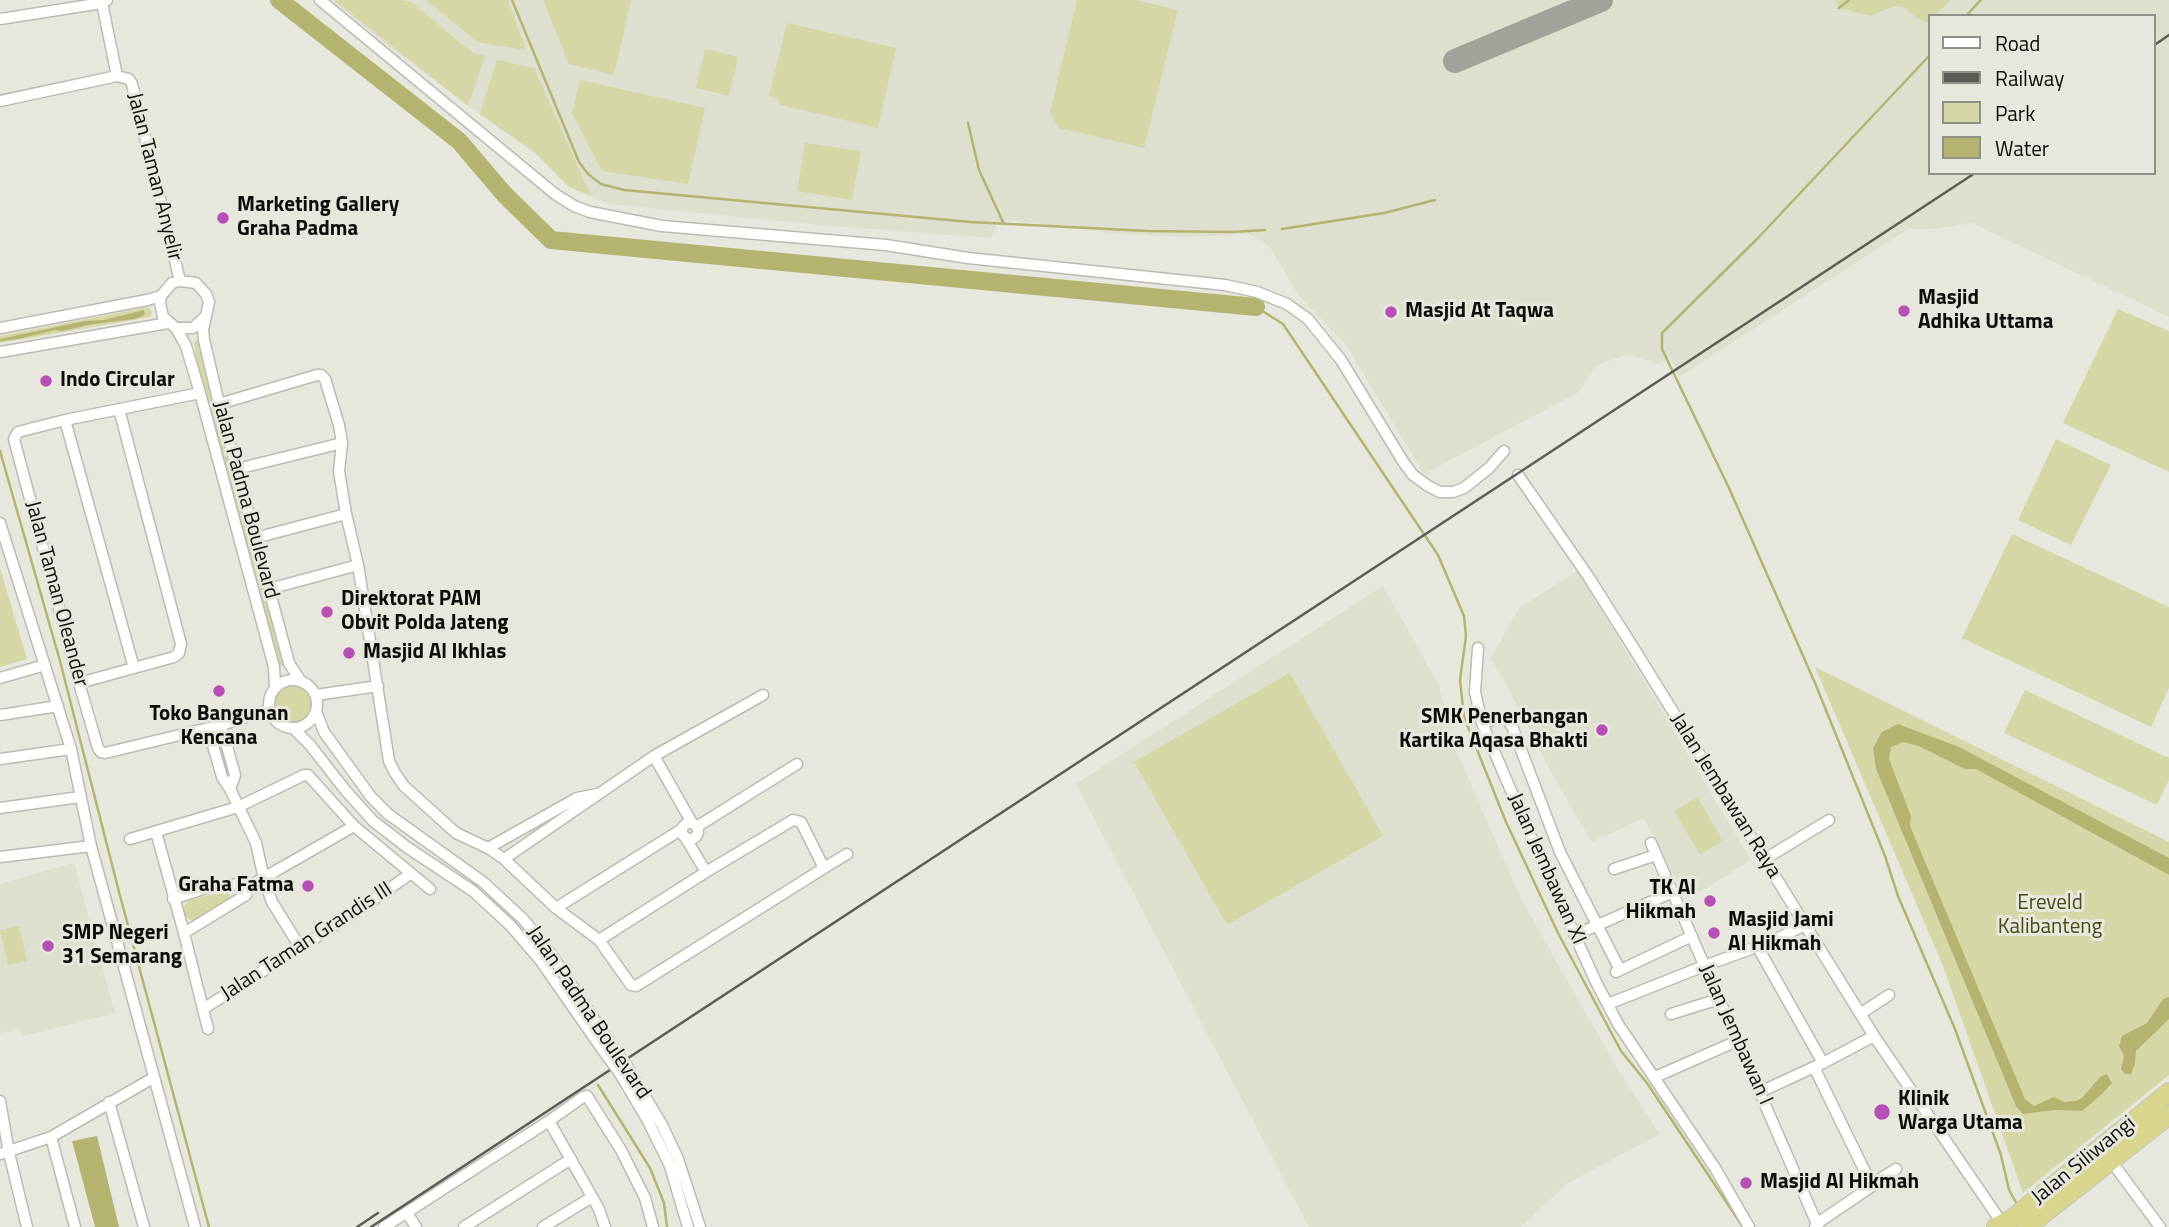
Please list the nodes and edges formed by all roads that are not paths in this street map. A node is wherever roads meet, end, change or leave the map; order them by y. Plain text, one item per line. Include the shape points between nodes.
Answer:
1 (320, 0) edge
2 (104, 1) edge
3 (0, 19) edge
4 (117, 76) junction
5 (0, 101) edge
6 (180, 281) junction
7 (161, 296) junction
8 (205, 317) junction
9 (172, 325) junction
10 (0, 328) edge
11 (0, 352) edge
12 (200, 393) junction
13 (219, 404) junction
14 (119, 409) junction
15 (65, 420) junction
16 (342, 443) junction
17 (1504, 451) dead end
18 (237, 469) junction
19 (1518, 475) dead end
20 (346, 514) junction
21 (0, 523) edge
22 (255, 538) junction
23 (358, 565) junction
24 (269, 589) junction
25 (1478, 648) dead end
26 (45, 664) junction
27 (134, 668) junction
28 (0, 678) edge
29 (300, 680) junction
30 (79, 683) junction
31 (378, 686) junction
32 (275, 687) junction
33 (316, 695) junction
34 (762, 695) dead end
35 (58, 706) junction
36 (269, 710) junction
37 (316, 711) junction
38 (0, 715) edge
39 (1482, 723) junction
40 (221, 724) junction
41 (208, 728) junction
42 (293, 728) junction
43 (71, 750) junction
44 (654, 756) junction
45 (230, 758) junction
46 (0, 759) edge
47 (218, 762) junction
48 (797, 765) dead end
49 (230, 789) junction
50 (599, 794) junction
51 (80, 797) junction
52 (238, 807) junction
53 (0, 808) edge
54 (1829, 820) dead end
55 (354, 826) junction
56 (689, 829) junction
57 (156, 832) junction
58 (130, 839) dead end
59 (1651, 843) dead end
60 (91, 846) junction
61 (488, 848) junction
62 (847, 854) dead end
63 (1656, 855) junction
64 (0, 857) edge
65 (504, 859) junction
66 (1765, 859) junction
67 (824, 868) junction
68 (1614, 869) dead end
69 (706, 872) junction
70 (410, 874) junction
71 (264, 880) junction
72 (246, 888) junction
73 (430, 889) dead end
74 (1673, 892) junction
75 (173, 899) junction
76 (556, 908) junction
77 (1595, 925) junction
78 (1805, 925) junction
79 (184, 933) junction
80 (1575, 935) junction
81 (1692, 936) junction
82 (599, 940) junction
83 (1757, 946) junction
84 (300, 947) junction
85 (1704, 966) junction
86 (1889, 995) dead end
87 (1720, 999) junction
88 (1608, 1004) junction
89 (203, 1009) junction
90 (1671, 1014) dead end
91 (1860, 1014) junction
92 (208, 1029) dead end
93 (1874, 1036) junction
94 (1737, 1041) junction
95 (606, 1046) junction
96 (1818, 1065) junction
97 (623, 1070) junction
98 (1655, 1077) junction
99 (153, 1078) junction
100 (1760, 1092) junction
101 (2169, 1092) edge
102 (0, 1101) edge
103 (109, 1102) junction
104 (2169, 1115) edge
105 (549, 1121) junction
106 (51, 1137) junction
107 (4, 1154) edge
108 (571, 1159) junction
109 (2111, 1161) junction
110 (1896, 1169) dead end
111 (1872, 1185) junction
112 (592, 1197) junction
113 (407, 1213) junction
114 (2024, 1220) edge
115 (1816, 1226) edge
116 (27, 1227) edge
117 (75, 1227) edge
118 (144, 1227) edge
119 (195, 1227) edge
120 (384, 1227) edge
121 (416, 1227) edge
122 (464, 1227) edge
123 (543, 1227) edge
124 (605, 1227) edge
125 (653, 1227) edge
126 (688, 1227) edge
127 (700, 1227) edge
128 (1749, 1227) edge
129 (2160, 1227) edge

1 - 17 street via 574,206 662,226 886,245 1257,292 1308,318 1341,360 1404,463 1428,486 1440,492 1464,488
2 - 3 street
2 - 4 street
4 - 5 street, Jalan Taman Anyelir
4 - 6 street, Jalan Taman Anyelir via 132,84
6 - 7 street
6 - 8 street via 195,283 206,294
7 - 9 street via 160,310
7 - 10 street
8 - 9 street via 192,328
8 - 13 street, Jalan Padma Boulevard via 204,340
9 - 11 street
9 - 12 street, Jalan Padma Boulevard via 186,346
12 - 14 street
12 - 32 street, Jalan Padma Boulevard via 274,667
13 - 16 street via 321,376
13 - 18 street, Jalan Padma Boulevard
14 - 15 street
14 - 27 street via 181,644 174,657
15 - 27 street
15 - 30 street, Jalan Taman Oleander via 18,432 13,439
16 - 18 street
16 - 20 street via 339,471
18 - 22 street, Jalan Padma Boulevard
19 - 66 street, Jalan Jembawan Raya via 1629,641
20 - 22 street
20 - 23 street
21 - 26 street
22 - 24 street, Jalan Padma Boulevard
23 - 24 street
23 - 31 street
24 - 29 street, Jalan Padma Boulevard via 289,663
25 - 39 street, Jalan Jembawan XI via 1475,692
26 - 28 street
26 - 35 street
27 - 30 street
29 - 32 street
29 - 33 street
30 - 41 street, Jalan Taman Oleander via 98,748 105,753
31 - 33 street
31 - 61 street via 394,773 456,833
32 - 36 street
33 - 37 street
34 - 44 street
35 - 38 street
35 - 43 street
36 - 40 street
36 - 42 street via 278,723
37 - 42 street via 307,723
37 - 95 street, Jalan Padma Boulevard via 324,732 371,797 483,882 523,919 549,951
39 - 77 street via 1502,718 1511,726 1560,852
39 - 80 street, Jalan Jembawan XI
40 - 41 street
40 - 45 street
41 - 47 street
42 - 95 street, Jalan Padma Boulevard via 373,821 473,891 510,925
43 - 46 street
43 - 51 street
44 - 50 street
44 - 56 street
45 - 47 street
45 - 49 street via 235,775
47 - 49 street
48 - 56 street
49 - 52 street
50 - 61 street via 576,798
50 - 65 street
51 - 53 street
51 - 60 street
52 - 55 street via 304,775 312,778
52 - 57 street
52 - 71 street via 256,843
54 - 66 street
55 - 70 street
55 - 71 street
56 - 69 street
56 - 76 street
57 - 58 street
57 - 75 street
59 - 63 street, Jalan Jembawan I
60 - 64 street
60 - 99 street
61 - 65 street
62 - 67 street
63 - 68 street
63 - 74 street, Jalan Jembawan I
65 - 76 street
66 - 78 street, Jalan Jembawan Raya
67 - 69 street via 801,822 793,820
67 - 82 street via 636,986
69 - 82 street
70 - 73 street
70 - 84 street, Jalan Taman Grandis III
71 - 72 street
71 - 84 street
72 - 75 street via 238,884 206,888
72 - 79 street via 246,895
74 - 77 street
74 - 81 street, Jalan Jembawan I
75 - 79 street
76 - 82 street
77 - 80 street
77 - 81 street via 1618,971
78 - 83 street
78 - 91 street, Jalan Jembawan Raya
79 - 89 street
80 - 88 street, Jalan Jembawan XI
81 - 85 street, Jalan Jembawan I
83 - 85 street
83 - 96 street
84 - 89 street, Jalan Taman Grandis III
85 - 87 street, Jalan Jembawan I
85 - 88 street
86 - 91 street
87 - 90 street
87 - 94 street, Jalan Jembawan I
88 - 98 street, Jalan Jembawan XI
89 - 92 street
91 - 93 street, Jalan Jembawan Raya
93 - 96 street
93 - 114 street, Jalan Jembawan Raya
94 - 98 street
94 - 100 street, Jalan Jembawan I
95 - 97 street, Jalan Padma Boulevard, bridge
96 - 100 street
96 - 111 street
97 - 126 street, Jalan Padma Boulevard via 670,1166
97 - 127 street, Jalan Padma Boulevard via 662,1125
98 - 128 street
99 - 103 street
99 - 119 street
100 - 115 street, Jalan Jembawan I
101 - 114 highway, Jalan Siliwangi
102 - 107 street
103 - 106 street
103 - 118 street
104 - 109 highway, Jalan Siliwangi
105 - 108 street
105 - 113 street
105 - 125 street via 583,1097 591,1100 645,1198
106 - 107 street
106 - 117 street
107 - 116 street
108 - 112 street
108 - 122 street
109 - 114 highway, Jalan Siliwangi
109 - 129 street
110 - 111 street
111 - 115 street
112 - 123 street
112 - 124 street
113 - 120 street
113 - 121 street

